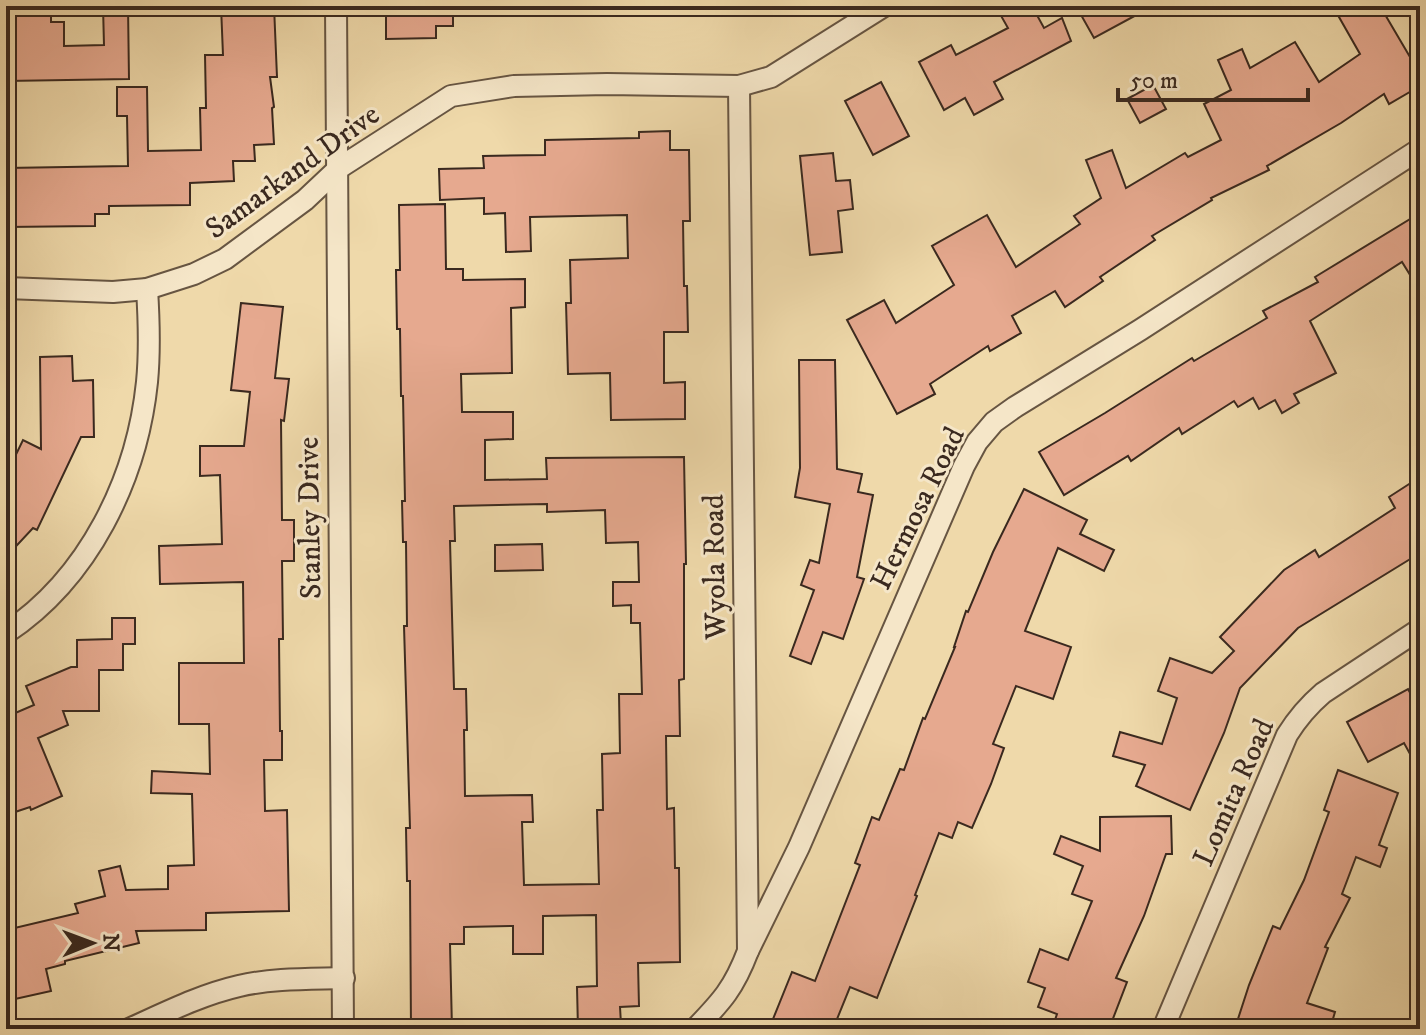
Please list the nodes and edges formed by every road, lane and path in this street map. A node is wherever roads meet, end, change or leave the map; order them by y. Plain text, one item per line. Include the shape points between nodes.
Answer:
1 (336, 6) edge
2 (884, 6) edge
3 (739, 86) junction
4 (1420, 149) edge
5 (339, 168) junction
6 (6, 288) edge
7 (147, 289) junction
8 (1420, 629) edge
9 (6, 633) edge
10 (748, 951) junction
11 (344, 978) junction
12 (129, 1029) edge
13 (343, 1029) edge
14 (695, 1029) edge
15 (1163, 1029) edge

1 - 5 street, Stanley Drive
2 - 3 street, Samarkand Drive via 771,77
3 - 5 street, Samarkand Drive via 514,86 451,96
3 - 10 street, Wyola Road
4 - 10 street, Hermosa Road via 1015,407 977,442
5 - 7 street, Samarkand Drive via 225,259
5 - 11 street, Stanley Drive
6 - 7 street, Samarkand Drive
7 - 9 street via 147,385 123,483 82,559 53,594
8 - 15 street, Lomita Road via 1323,693 1294,723
10 - 14 street, Wyola Road via 726,997
11 - 12 street via 240,986
11 - 13 street, Stanley Drive

